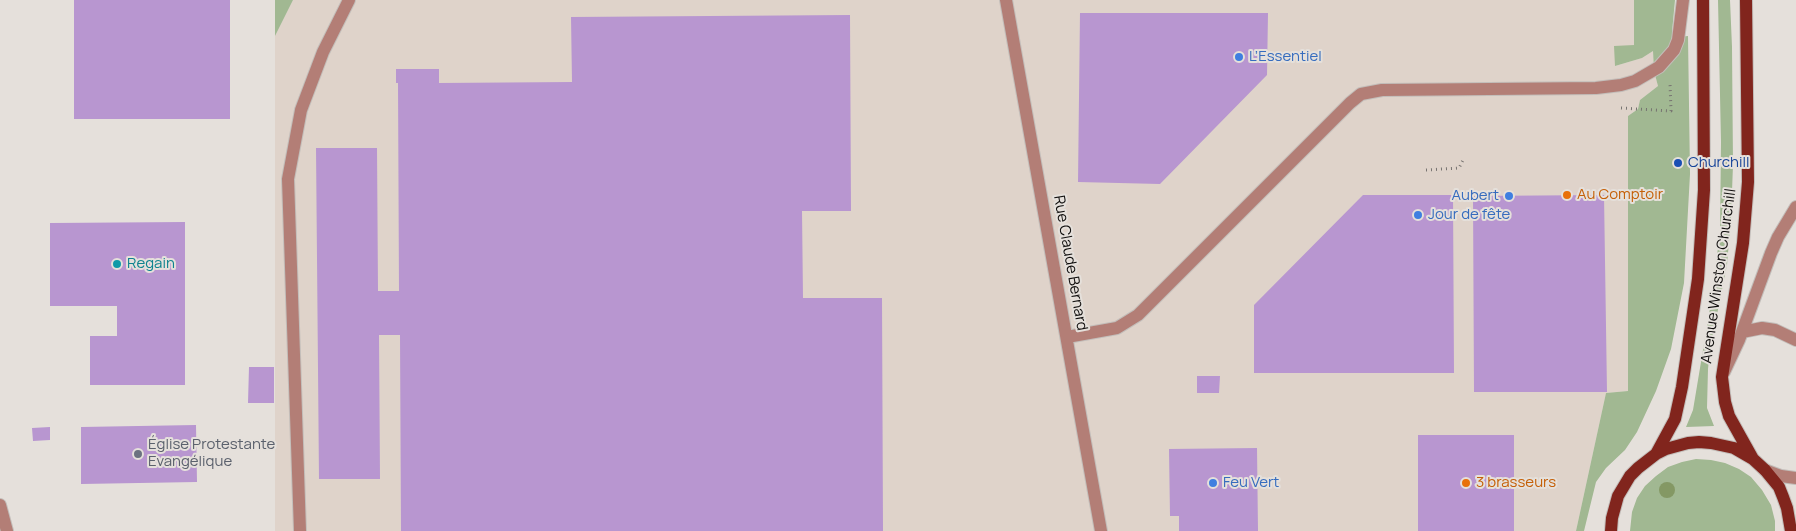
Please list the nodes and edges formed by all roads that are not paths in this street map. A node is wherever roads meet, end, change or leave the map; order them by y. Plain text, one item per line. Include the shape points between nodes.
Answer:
1 (349, 0) edge
2 (1006, 0) edge
3 (1683, 0) edge
4 (1703, 0) edge
5 (1746, 0) edge
6 (1796, 207) edge
7 (1742, 332) junction
8 (1067, 337) junction
9 (1796, 340) edge
10 (1722, 377) junction
11 (1656, 454) junction
12 (1753, 459) junction
13 (1765, 470) junction
14 (1796, 478) edge
15 (0, 505) edge
16 (1611, 527) edge
17 (7, 531) edge
18 (300, 531) edge
19 (1100, 531) edge
20 (1791, 531) edge

1 - 18 street via 323,52 301,110 288,179
2 - 8 street, Rue Claude Bernard
3 - 8 street via 1678,40 1666,60 1635,81 1608,87 1382,90 1361,94 1138,315 1117,328
4 - 11 main road, Avenue Winston Churchill via 1704,190 1698,279 1675,419
5 - 10 main road, Avenue Winston Churchill via 1748,182 1743,243
6 - 7 street via 1771,253
7 - 9 street via 1762,328 1776,330
7 - 10 street
8 - 19 street, Rue Claude Bernard
10 - 12 main road, Avenue Winston Churchill via 1729,416
11 - 12 main road via 1677,445 1700,442 1734,448
11 - 16 main road via 1630,476 1618,496
12 - 13 main road
13 - 14 street
13 - 20 main road via 1784,497
15 - 17 street

